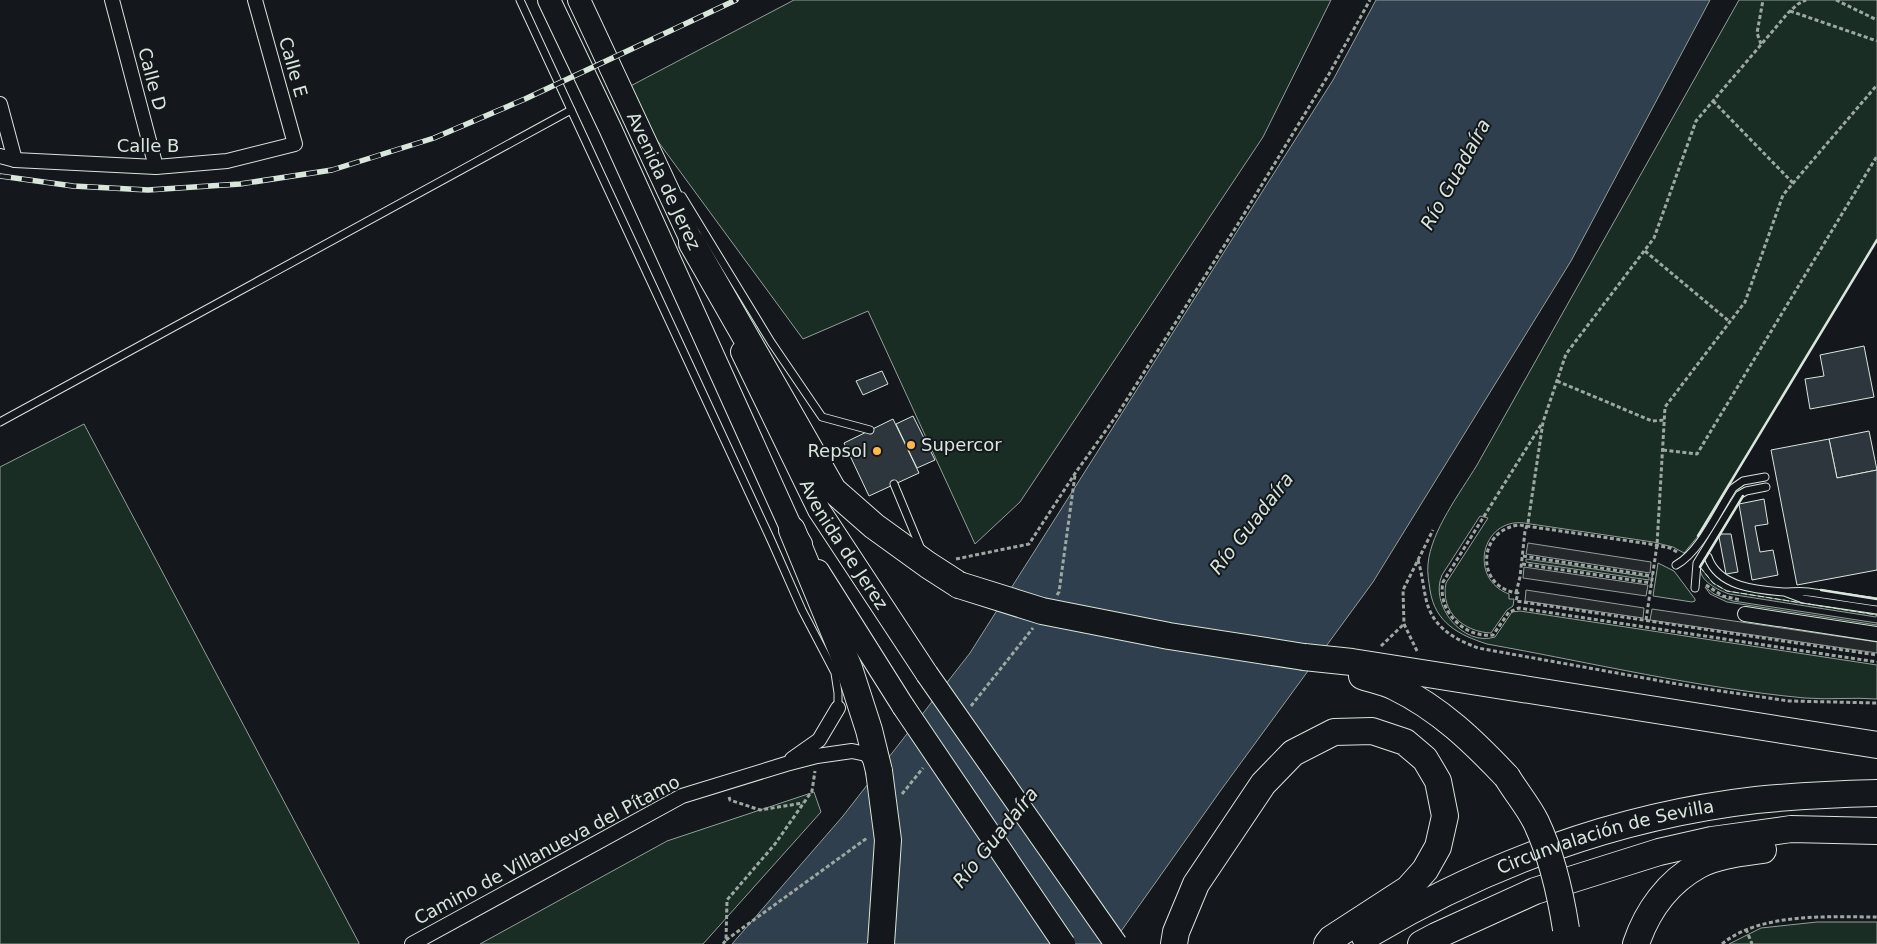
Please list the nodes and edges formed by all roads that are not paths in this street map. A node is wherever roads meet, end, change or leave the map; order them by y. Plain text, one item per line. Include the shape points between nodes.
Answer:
1 (112, 0) edge
2 (255, 0) edge
3 (520, 0) edge
4 (550, 0) edge
5 (579, 0) edge
6 (0, 104) edge
7 (571, 110) junction
8 (634, 118) junction
9 (295, 144) joint
10 (0, 156) edge
11 (15, 160) junction
12 (156, 167) junction
13 (670, 176) dead end
14 (680, 192) dead end
15 (692, 243) junction
16 (0, 422) edge
17 (870, 430) dead end
18 (1765, 477) dead end
19 (894, 484) dead end
20 (1766, 487) dead end
21 (792, 530) junction
22 (1708, 557) dead end
23 (1676, 565) dead end
24 (928, 566) junction
25 (1695, 588) dead end
26 (1785, 592) junction
27 (1877, 602) edge
28 (1877, 610) edge
29 (1744, 614) dead end
30 (1877, 634) edge
31 (1304, 657) junction
32 (835, 673) junction
33 (846, 688) dead end
34 (850, 696) dead end
35 (838, 708) joint
36 (869, 730) junction
37 (1877, 745) edge
38 (786, 764) junction
39 (879, 771) junction
40 (1877, 785) edge
41 (1877, 793) edge
42 (1806, 796) junction
43 (1847, 830) junction
44 (1877, 831) edge
45 (1567, 936) edge
46 (412, 944) edge
47 (881, 944) edge
48 (1064, 944) edge
49 (1116, 944) edge
50 (1174, 944) edge
51 (1327, 944) edge
52 (1353, 944) edge
53 (1421, 944) edge
54 (1636, 944) edge

1 - 12 street, Calle D
2 - 9 street, Calle E
3 - 7 lane
4 - 21 main road, Avenida de Jerez
5 - 8 main road, Avenida de Jerez
6 - 11 street
7 - 16 lane
7 - 32 lane via 802,610
8 - 13 lane
8 - 15 main road, Avenida de Jerez
9 - 12 street, Calle B via 227,161
10 - 11 street, Calle B
11 - 12 street, Calle B
14 - 17 lane via 771,342 822,417
15 - 24 highway via 833,490
15 - 49 main road, Avenida de Jerez, bridge via 819,510 927,674
18 - 23 lane via 1738,483 1702,538
19 - 24 lane
20 - 25 lane via 1746,490 1739,495 1697,564
21 - 36 highway via 849,668
21 - 48 main road, Avenida de Jerez, bridge via 903,706
22 - 26 lane via 1724,579
24 - 31 highway, bridge via 959,586 1042,611 1169,636
26 - 27 lane via 1805,591
26 - 28 lane via 1803,599
29 - 30 street
31 - 37 highway
31 - 45 highway, bridge via 1394,686 1442,715 1477,746 1506,777 1535,821 1552,860
32 - 33 lane
32 - 35 lane
34 - 36 lane
35 - 38 street via 819,740
36 - 39 highway
38 - 39 street, Camino de Villanueva del Pítamo via 852,751 866,754
38 - 46 street, Camino de Villanueva del Pítamo via 682,796
39 - 47 highway, bridge via 888,840
40 - 42 highway
41 - 42 highway, Circunvalación de Sevilla
42 - 52 highway, Circunvalación de Sevilla via 1754,800 1652,818 1577,839 1515,861 1451,890
43 - 44 highway, Circunvalación de Sevilla
43 - 53 highway, Circunvalación de Sevilla via 1791,829 1712,840 1659,852 1536,891
43 - 54 highway via 1791,845 1730,855 1700,865 1657,900 1642,925
50 - 51 highway via 1196,884 1263,784 1293,753 1334,732 1372,732 1406,742 1425,759 1438,781 1445,816 1438,847 1425,870 1408,889

